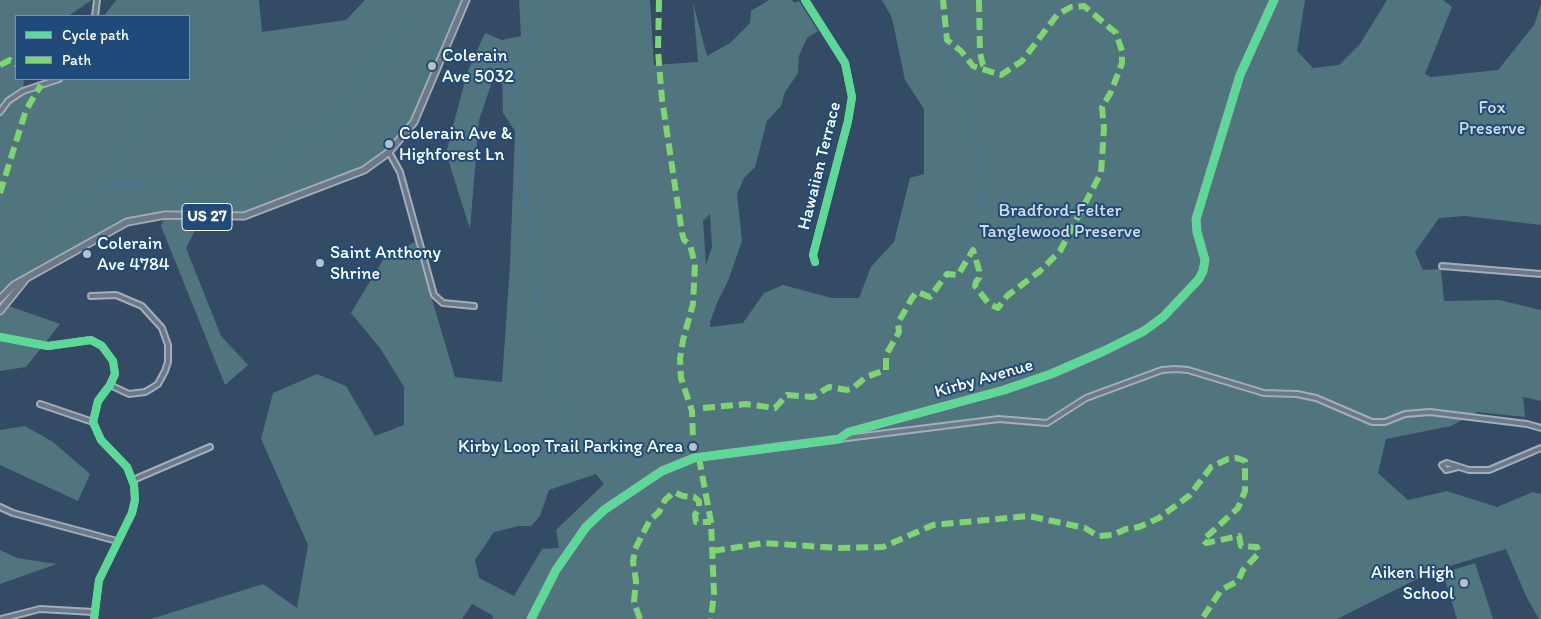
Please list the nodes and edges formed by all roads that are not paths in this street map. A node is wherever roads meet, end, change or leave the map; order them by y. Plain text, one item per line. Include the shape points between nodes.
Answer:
1 (97, 0) edge
2 (466, 0) edge
3 (805, 0) edge
4 (1274, 0) edge
5 (95, 15) edge
6 (57, 80) edge
7 (0, 112) edge
8 (389, 152) junction
9 (815, 262) dead end
10 (1442, 266) dead end
11 (1541, 274) edge
12 (26, 278) junction
13 (91, 296) dead end
14 (0, 299) edge
15 (474, 306) dead end
16 (0, 311) edge
17 (0, 338) edge
18 (110, 385) junction
19 (40, 404) dead end
20 (93, 422) junction
21 (1541, 428) edge
22 (839, 439) junction
23 (210, 447) dead end
24 (1541, 448) edge
25 (1458, 466) dead end
26 (133, 480) junction
27 (0, 507) edge
28 (117, 541) junction
29 (93, 612) junction
30 (1, 619) edge
31 (94, 619) edge
32 (531, 619) edge

1 - 5 street
2 - 8 main road, US 27 via 419,112
3 - 9 street, Hawaiian Terrace via 845,63 852,97 814,255
4 - 22 street, Kirby Avenue via 1240,75 1196,219 1205,260 1203,271 1163,317 1144,331 1051,374 849,432
6 - 7 street via 23,91
8 - 12 main road, US 27 via 346,178 244,216 165,215 127,222
8 - 15 street via 400,172 434,295 443,303
10 - 11 street
12 - 14 main road, US 27
12 - 16 main road, US 27
13 - 18 street via 116,294 142,306 162,328 168,345 168,362 158,384 145,392 129,394
17 - 18 street via 48,346 84,340 97,342 113,361 115,374
18 - 20 street via 98,401
19 - 20 street
20 - 26 street via 101,440 123,462
21 - 22 street via 1430,412 1372,422 1316,398 1264,393 1175,368 1086,398 1047,423 999,419
22 - 32 street, Kirby Avenue via 698,458 662,471 604,510 586,528 556,570
23 - 26 street
24 - 25 street via 1489,470 1469,470
26 - 28 street via 134,506
27 - 28 street via 13,514
28 - 29 street via 99,580
29 - 30 street via 40,609
29 - 31 street

